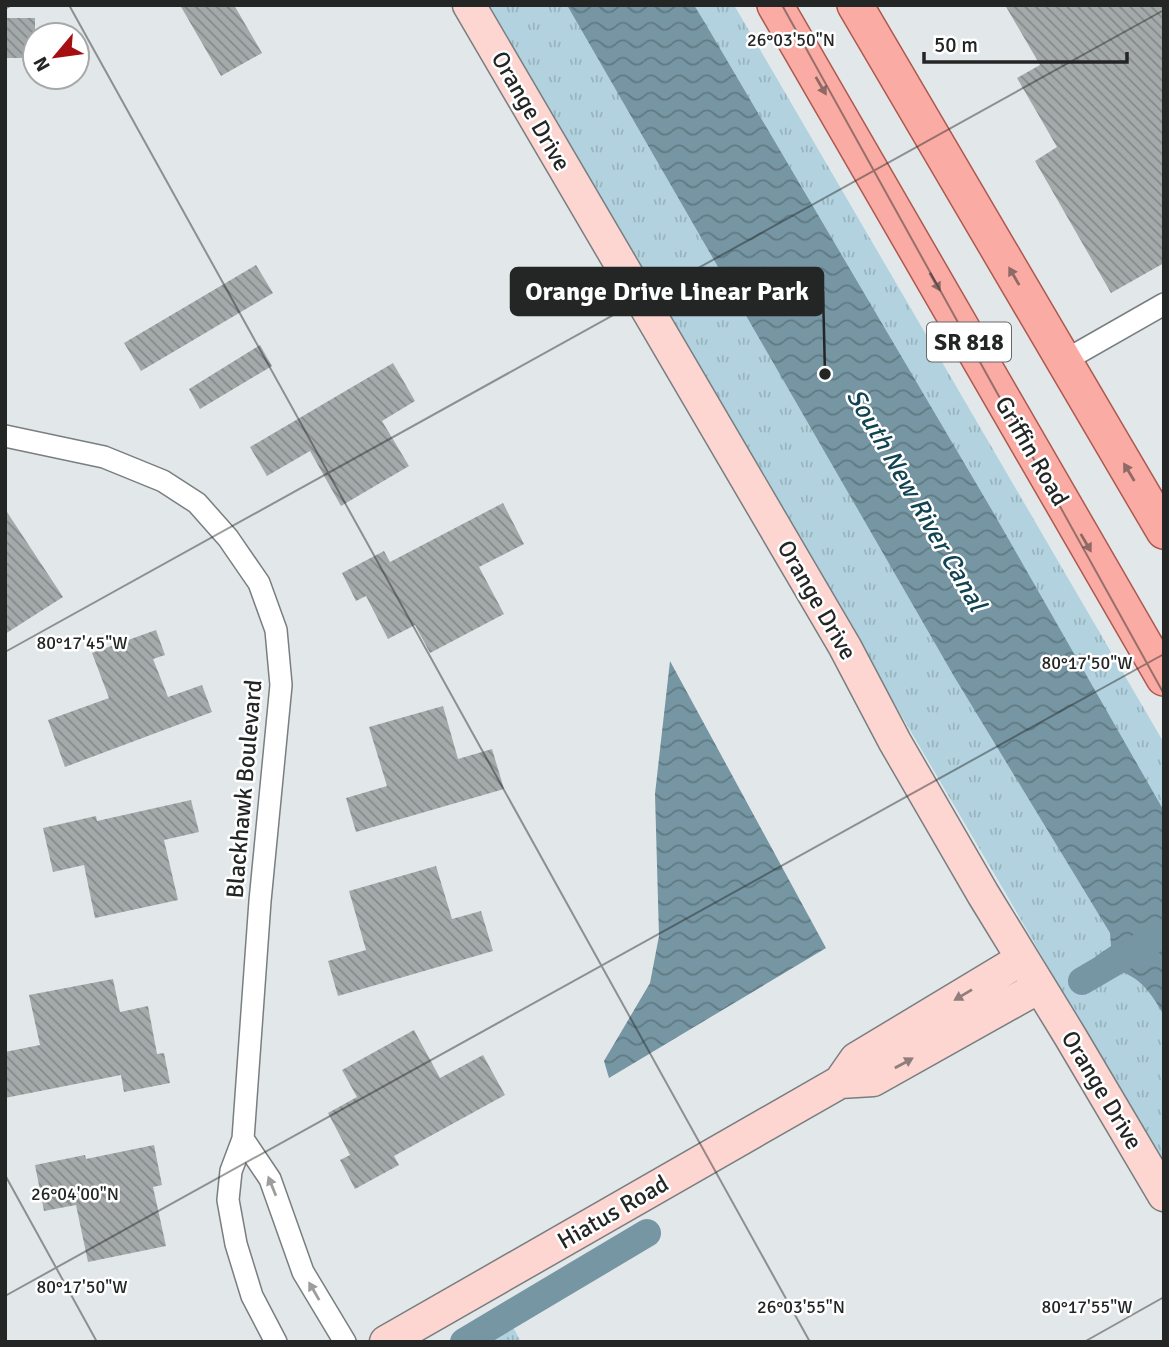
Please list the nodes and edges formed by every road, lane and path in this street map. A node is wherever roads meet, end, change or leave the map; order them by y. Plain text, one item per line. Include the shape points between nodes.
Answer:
1 (469, 5) edge
2 (775, 5) edge
3 (855, 5) edge
4 (1164, 304) edge
5 (1064, 361) junction
6 (5, 436) edge
7 (1164, 531) edge
8 (1164, 678) edge
9 (1022, 960) junction
10 (1039, 987) junction
11 (840, 1082) junction
12 (243, 1139) junction
13 (1164, 1195) edge
14 (276, 1342) edge
15 (345, 1342) edge
16 (386, 1342) edge

1 - 9 street, Orange Drive via 845,647
2 -> 8 main road, Griffin Road / SR 818
5 -> 3 main road, SR 818
4 - 5 street
7 -> 5 main road, SR 818
6 - 12 street, Blackhawk Boulevard via 104,457 163,481 197,503 259,583 276,631 281,685
9 - 10 street, Orange Drive
9 -> 11 street, Hiatus Road via 856,1059
11 -> 10 street, Hiatus Road via 873,1080
10 - 13 street, Orange Drive
11 - 16 street, Hiatus Road
12 - 14 street, Blackhawk Boulevard via 231,1171 228,1200 251,1296
15 -> 12 street via 303,1272 271,1180

